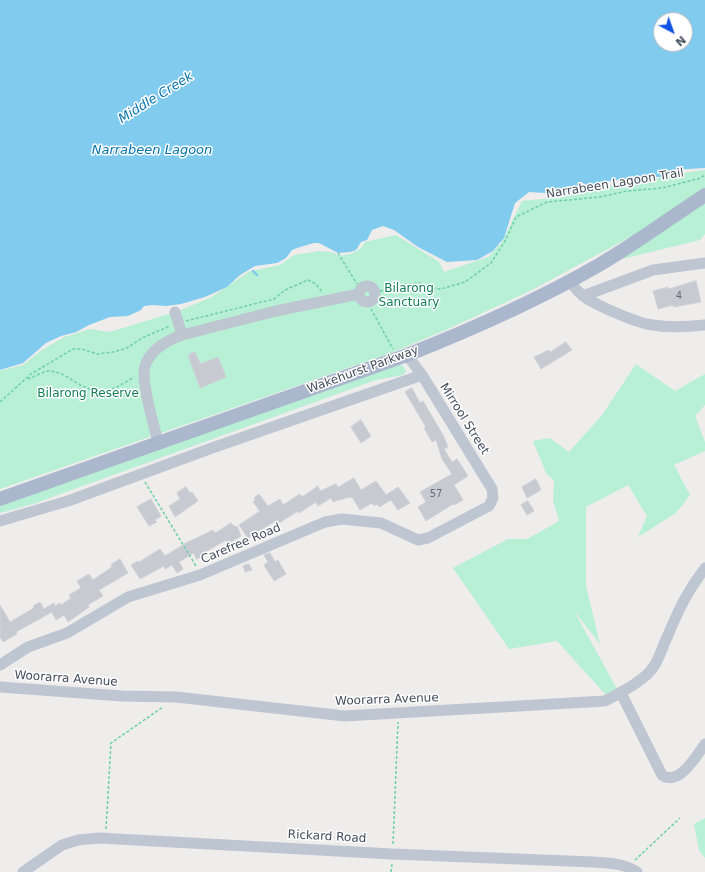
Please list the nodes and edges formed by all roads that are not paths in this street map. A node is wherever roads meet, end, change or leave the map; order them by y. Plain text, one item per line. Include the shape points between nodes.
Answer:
1 (705, 195) edge
2 (705, 263) edge
3 (570, 281) junction
4 (375, 292) road end
5 (583, 296) junction
6 (175, 312) dead end
7 (705, 325) edge
8 (182, 334) junction
9 (402, 356) junction
10 (422, 375) junction
11 (158, 442) junction
12 (494, 498) joint
13 (0, 499) edge
14 (0, 522) edge
15 (705, 568) edge
16 (0, 665) edge
17 (0, 687) edge
18 (621, 693) junction
19 (705, 744) edge
20 (633, 869) edge
21 (23, 872) edge

1 - 3 main road, Wakehurst Parkway via 601,264
2 - 5 street via 653,270
3 - 5 street
3 - 9 main road, Wakehurst Parkway via 448,339
4 - 8 street via 367,286 362,295 276,311
5 - 7 street via 631,319 652,325
6 - 8 street
8 - 11 street via 158,347 145,366 151,417
9 - 10 street, Mirrool Street
9 - 11 main road, Wakehurst Parkway
10 - 12 street, Mirrool Street via 492,489
10 - 14 street, Wakehurst Parkway via 220,445 68,502
11 - 13 main road, Wakehurst Parkway
12 - 16 street, Carefree Road via 489,506 428,538 418,540 381,523 342,519 325,522 200,575 128,597 78,628 28,647
15 - 18 street, Woorarra Avenue via 682,602 654,667
17 - 18 street, Woorarra Avenue via 122,696 176,697 346,716 605,701
18 - 19 street via 662,775 667,778 679,776
20 - 21 street, Rickard Road via 618,864 593,862 105,838 78,840 62,845

